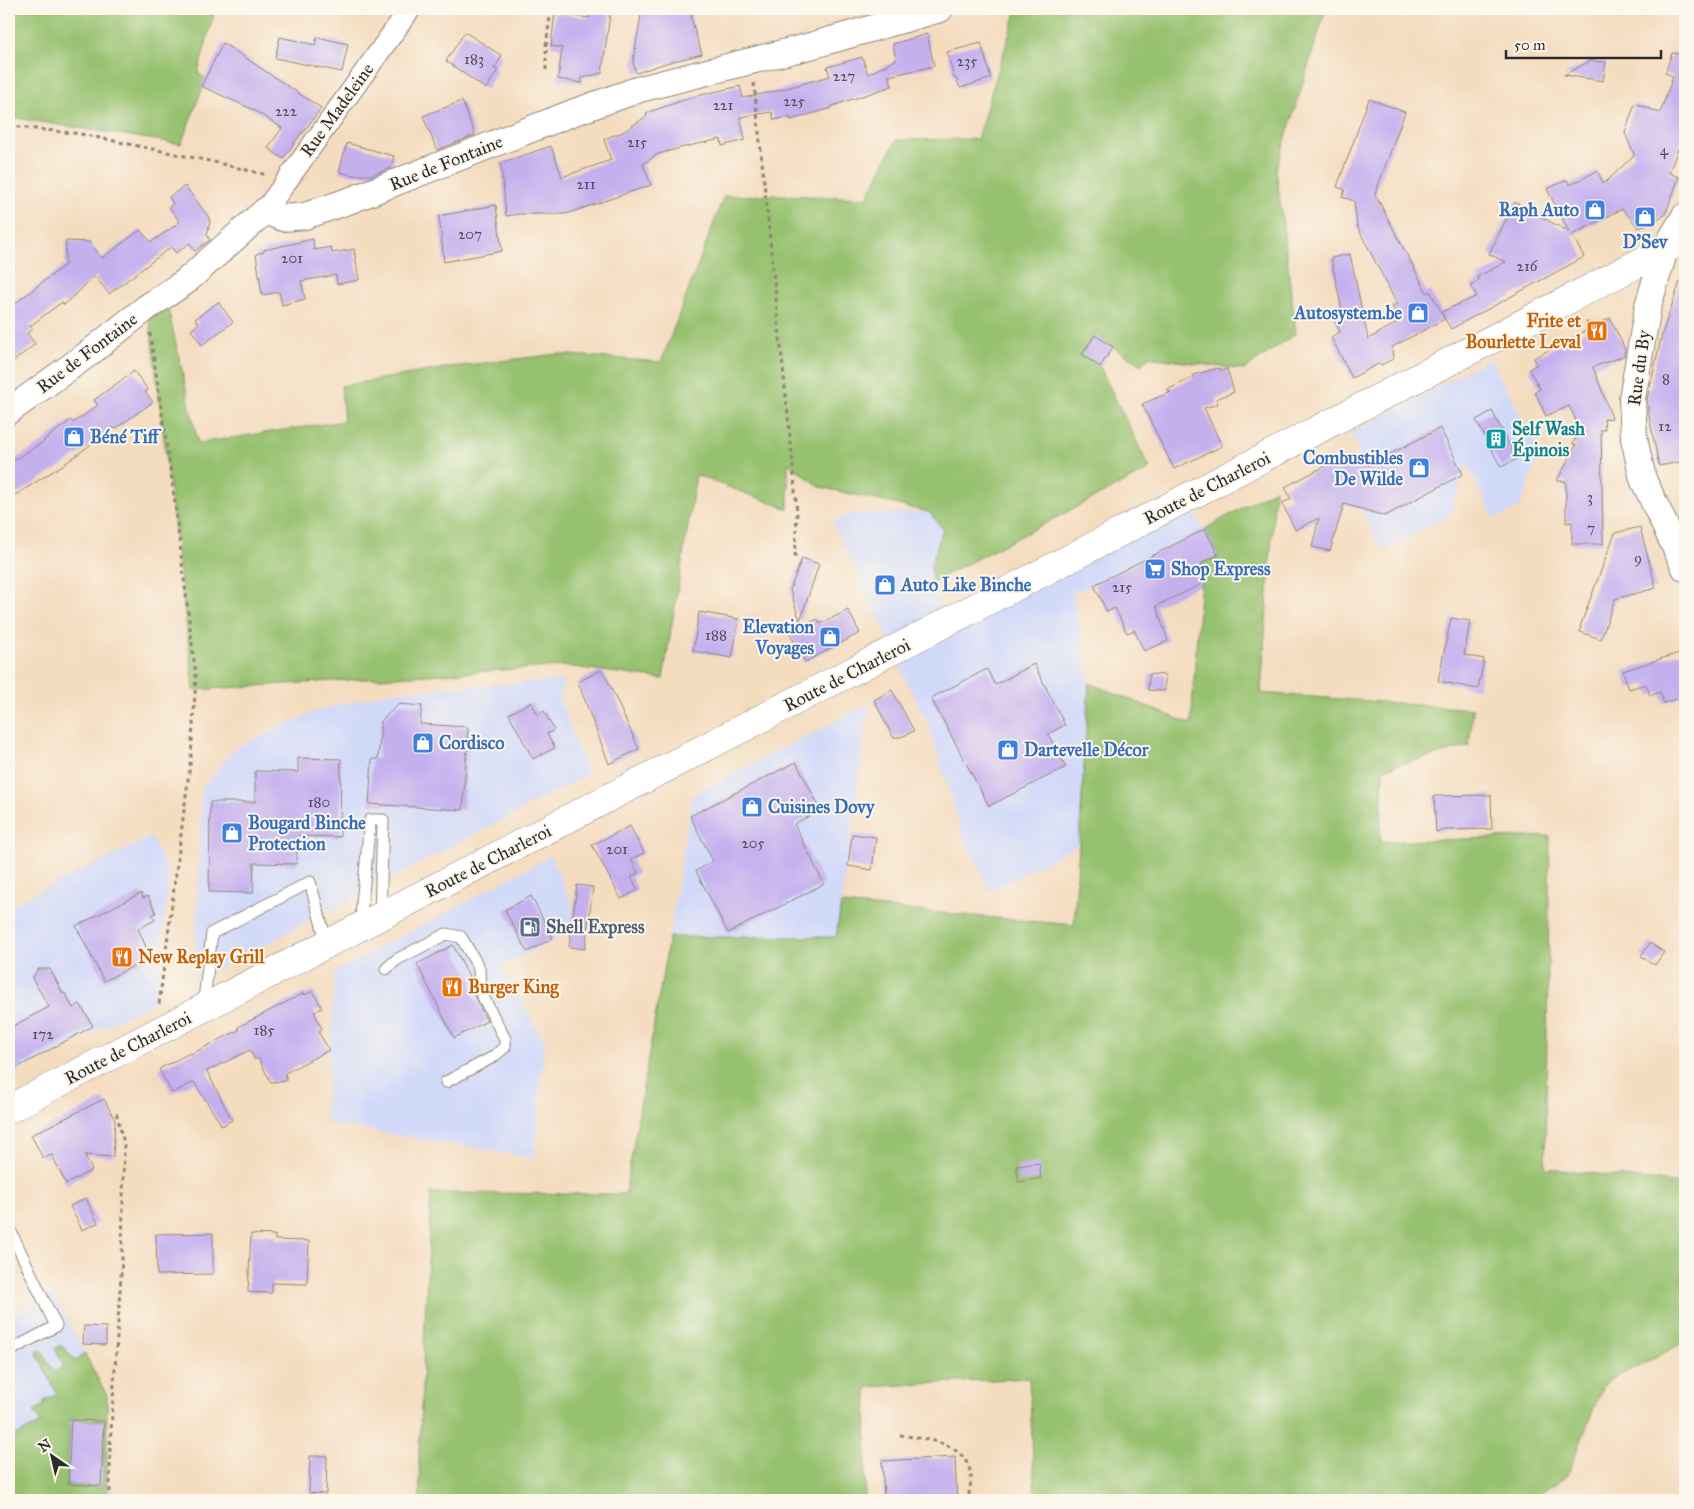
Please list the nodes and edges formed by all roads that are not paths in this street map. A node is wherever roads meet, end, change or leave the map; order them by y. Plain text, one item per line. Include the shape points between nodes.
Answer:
1 (410, 9) edge
2 (940, 9) edge
3 (265, 211) junction
4 (1685, 216) edge
5 (1675, 244) edge
6 (9, 411) edge
7 (1685, 568) edge
8 (370, 922) junction
9 (327, 944) junction
10 (386, 969) dead end
11 (202, 1010) junction
12 (446, 1082) dead end
13 (9, 1110) edge
14 (9, 1228) edge
15 (9, 1351) edge

1 - 3 street, Rue Madeleine
2 - 3 street, Rue de Fontaine via 631,92 306,216 282,218
3 - 6 street, Rue de Fontaine via 185,282
4 - 5 street, Rue du By
5 - 7 street, Rue du By via 1646,314 1634,378 1632,420 1643,479
5 - 8 main road, Route de Charleroi
8 - 8 lane via 383,820 370,820
8 - 9 main road, Route de Charleroi
9 - 11 main road, Route de Charleroi
9 - 11 lane via 310,882 212,934
10 - 12 lane via 396,960 446,934 461,937 479,968 480,991 505,1039 505,1047
11 - 13 main road, Route de Charleroi
14 - 15 lane via 56,1326

